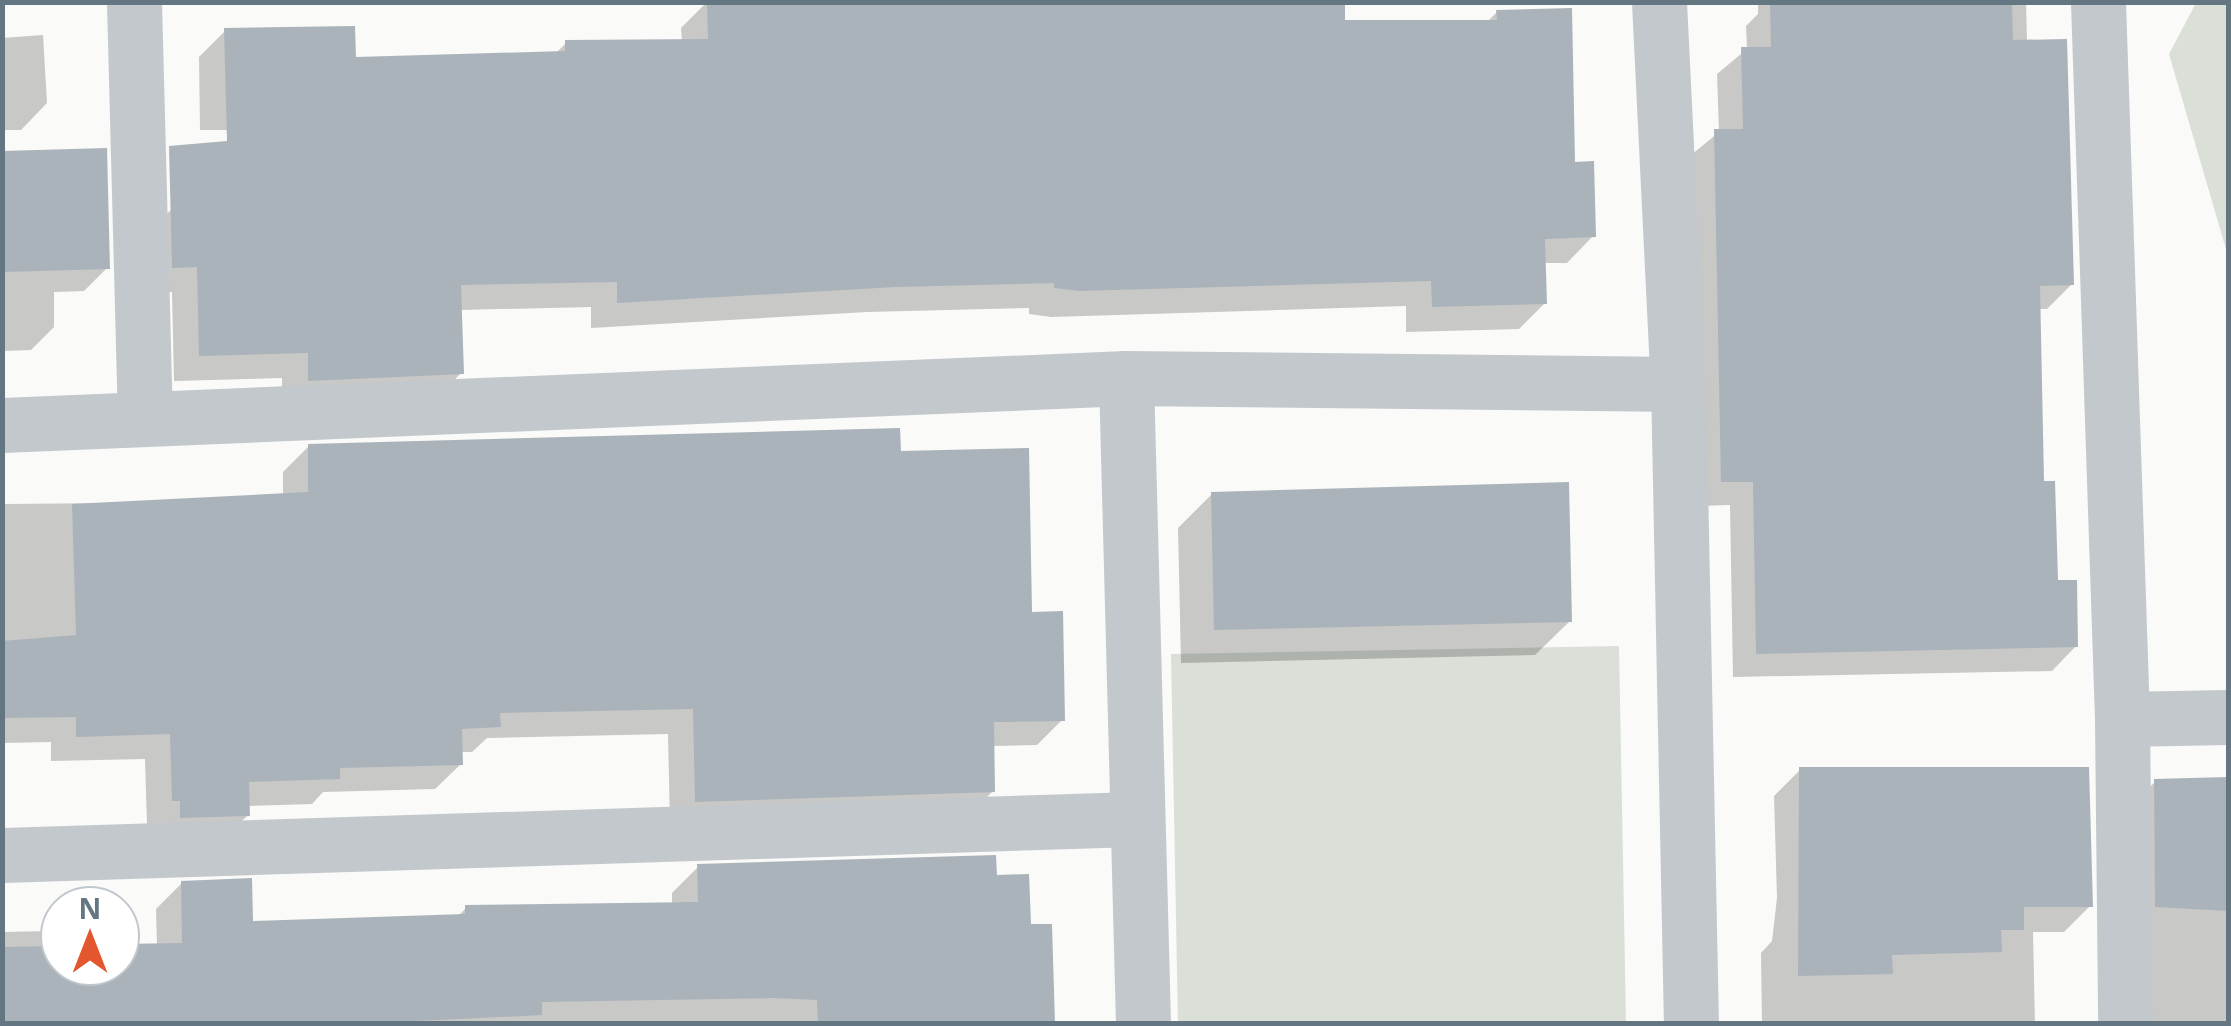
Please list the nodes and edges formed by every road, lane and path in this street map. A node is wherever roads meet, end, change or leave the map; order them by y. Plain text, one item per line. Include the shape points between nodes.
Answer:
1 (134, 2) edge
2 (1659, 2) edge
3 (2098, 2) edge
4 (1126, 378) junction
5 (1678, 384) junction
6 (145, 414) junction
7 (2, 425) edge
8 (2228, 718) edge
9 (2122, 719) junction
10 (1134, 819) junction
11 (2, 855) edge
12 (1144, 1024) edge
13 (1691, 1024) edge
14 (2125, 1024) edge

1 - 6 street
2 - 5 street
3 - 9 street
4 - 5 street
4 - 6 street
4 - 10 street
5 - 13 street
6 - 7 street
8 - 9 street
9 - 14 street
10 - 11 street
10 - 12 street

